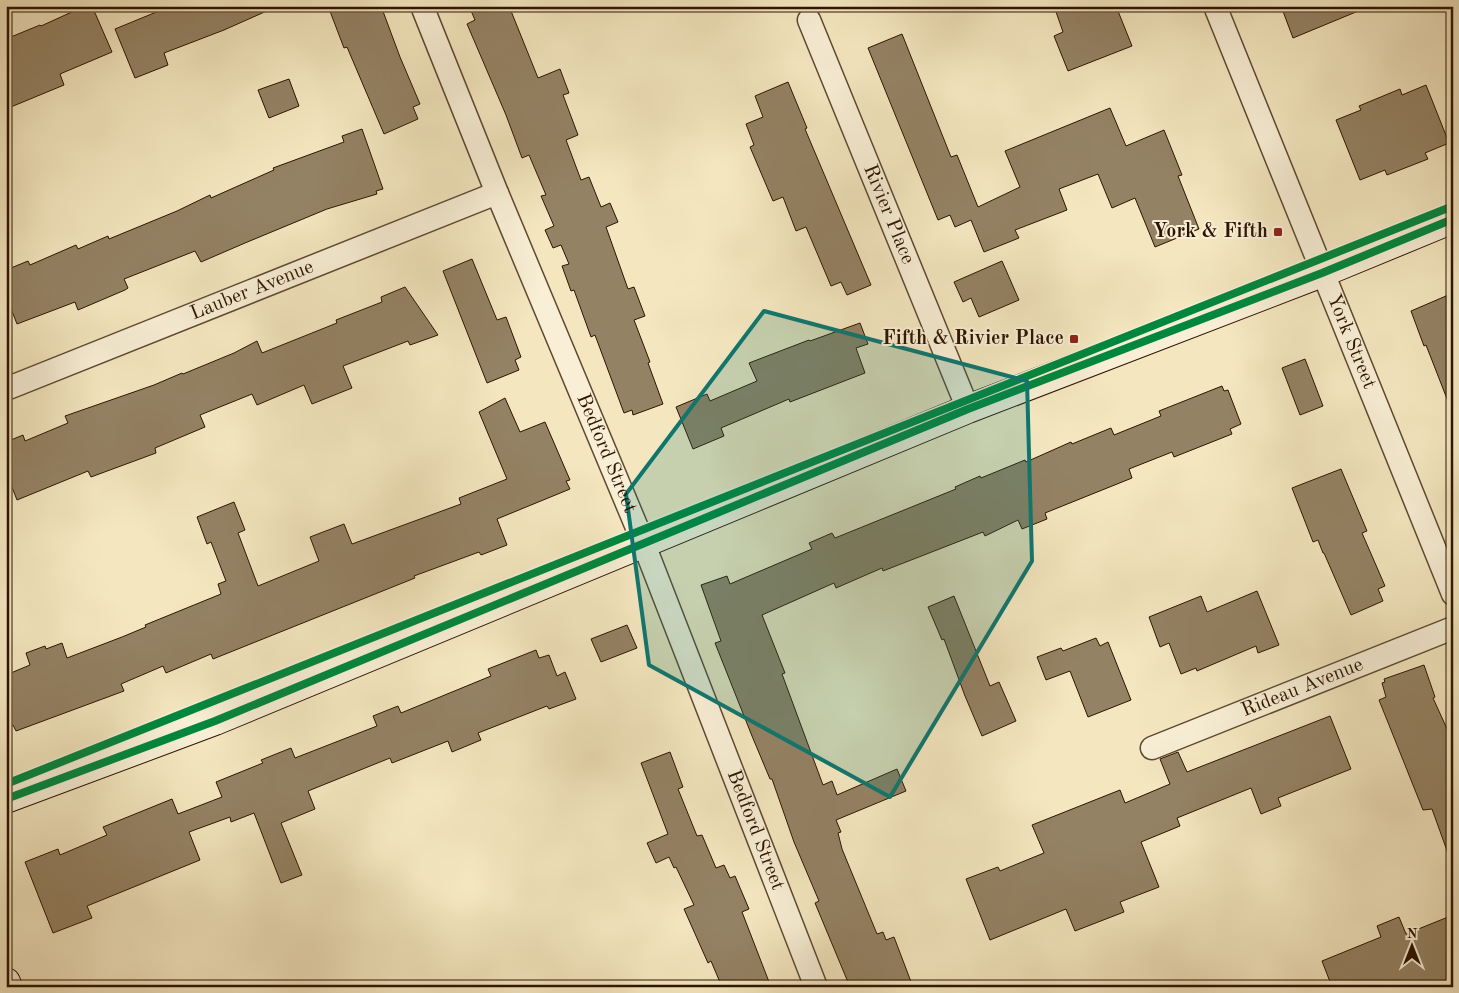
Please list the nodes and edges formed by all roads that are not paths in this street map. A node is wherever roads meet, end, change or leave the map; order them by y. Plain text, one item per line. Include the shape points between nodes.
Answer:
1 (422, 6) edge
2 (1215, 6) edge
3 (809, 20) dead end
4 (497, 193) junction
5 (1453, 219) edge
6 (1322, 273) junction
7 (6, 388) edge
8 (968, 409) junction
9 (643, 542) junction
10 (1453, 594) edge
11 (1453, 628) edge
12 (1152, 748) dead end
13 (6, 799) edge
14 (6, 982) edge
15 (8, 987) edge
16 (816, 987) edge

1 - 4 street, Bedford Street
2 - 6 street, York Street
3 - 8 street, Rivier Place
4 - 7 street, Lauber Avenue
4 - 9 street, Bedford Street
5 - 6 street
6 - 8 street
6 - 10 street, York Street
8 - 9 street
9 - 13 street via 215,721
9 - 16 street, Bedford Street
11 - 12 street, Rideau Avenue
14 - 15 street

